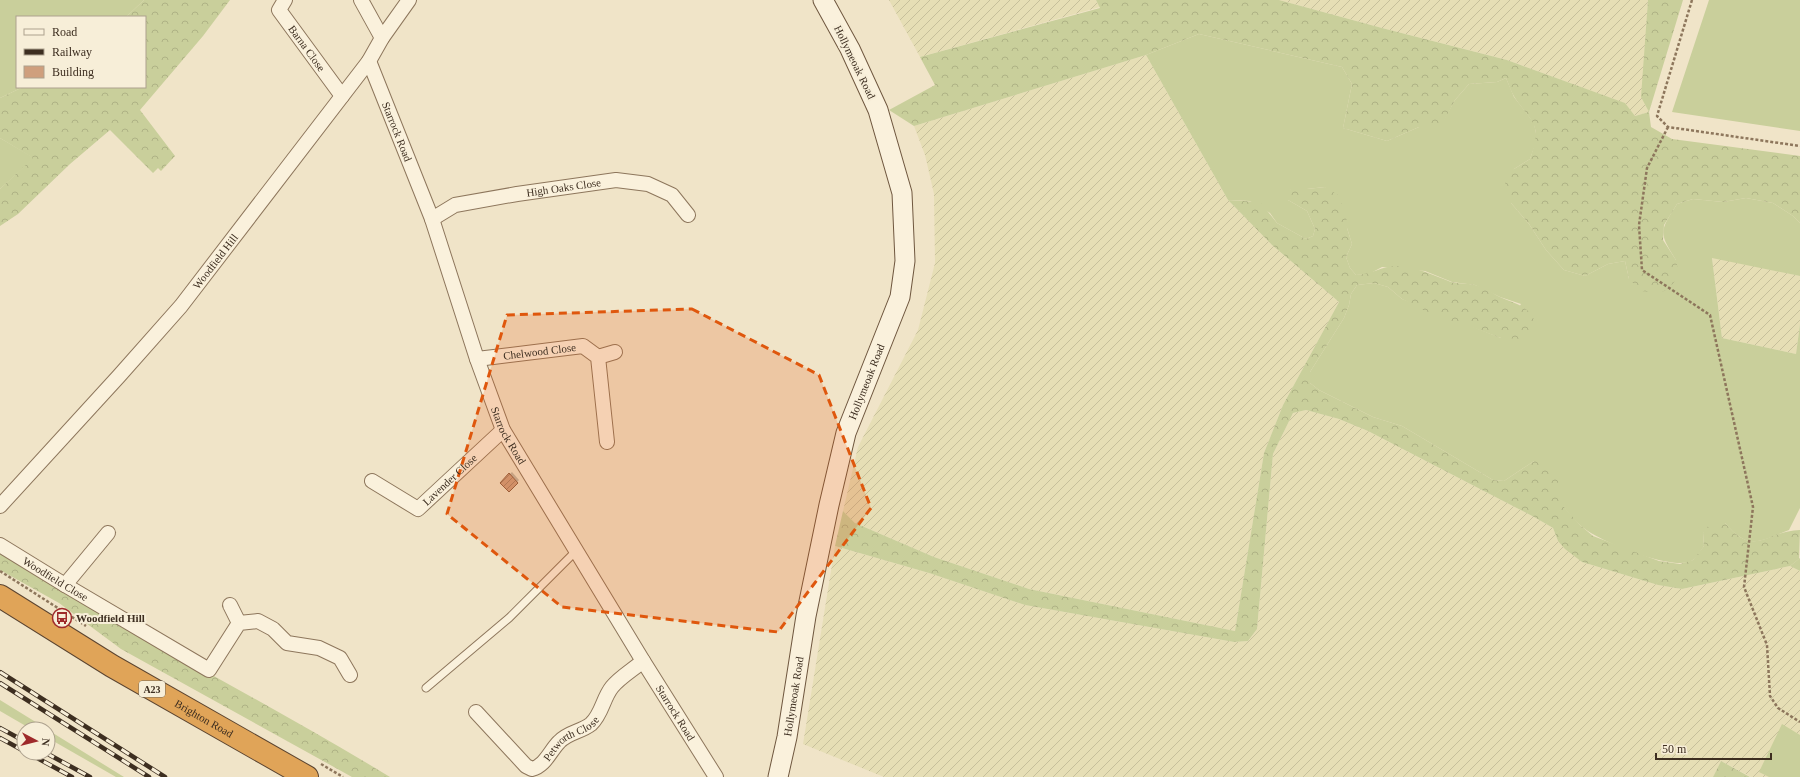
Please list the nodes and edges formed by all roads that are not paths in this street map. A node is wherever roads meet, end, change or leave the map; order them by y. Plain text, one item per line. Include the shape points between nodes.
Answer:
1 (285, 0) edge
2 (361, 0) edge
3 (409, 0) edge
4 (823, 0) edge
5 (382, 38) junction
6 (368, 62) junction
7 (342, 96) junction
8 (688, 215) dead end
9 (432, 219) junction
10 (615, 352) dead end
11 (598, 356) junction
12 (477, 359) junction
13 (503, 430) junction
14 (607, 442) dead end
15 (372, 481) dead end
16 (0, 506) edge
17 (108, 533) dead end
18 (0, 545) edge
19 (576, 551) junction
20 (65, 585) junction
21 (0, 596) edge
22 (230, 605) dead end
23 (239, 623) junction
24 (643, 661) junction
25 (350, 675) dead end
26 (426, 688) dead end
27 (476, 712) dead end
28 (307, 777) edge
29 (716, 777) edge
30 (778, 777) edge

1 - 7 street, Barna Close via 279,10
2 - 5 street
3 - 5 street, Woodfield Hill
4 - 30 street, Hollymeoak Road via 850,49 878,110 902,193 905,261 900,297 846,433 806,616 787,737
5 - 6 street, Woodfield Hill
6 - 7 street, Woodfield Hill
6 - 9 street, Starrock Road
7 - 16 street, Woodfield Hill via 181,306
8 - 9 street, High Oaks Close via 672,195 648,184 616,180 454,205
9 - 12 street, Starrock Road
10 - 11 street
11 - 12 street, Chelwood Close via 583,346
11 - 14 street
12 - 13 street, Starrock Road
13 - 15 street, Lavender Close via 418,509
13 - 19 street, Starrock Road
17 - 20 street
18 - 20 street, Woodfield Close
19 - 24 street, Starrock Road
19 - 26 lane via 509,618
20 - 23 street, Woodfield Close via 210,670
21 - 28 highway, Brighton Road / A23 via 112,666
22 - 23 street
23 - 25 street via 258,621 273,629 287,643 319,648 340,658
24 - 27 street, Petworth Close via 613,687 598,717 585,728 569,733 538,768 526,766
24 - 29 street, Starrock Road

